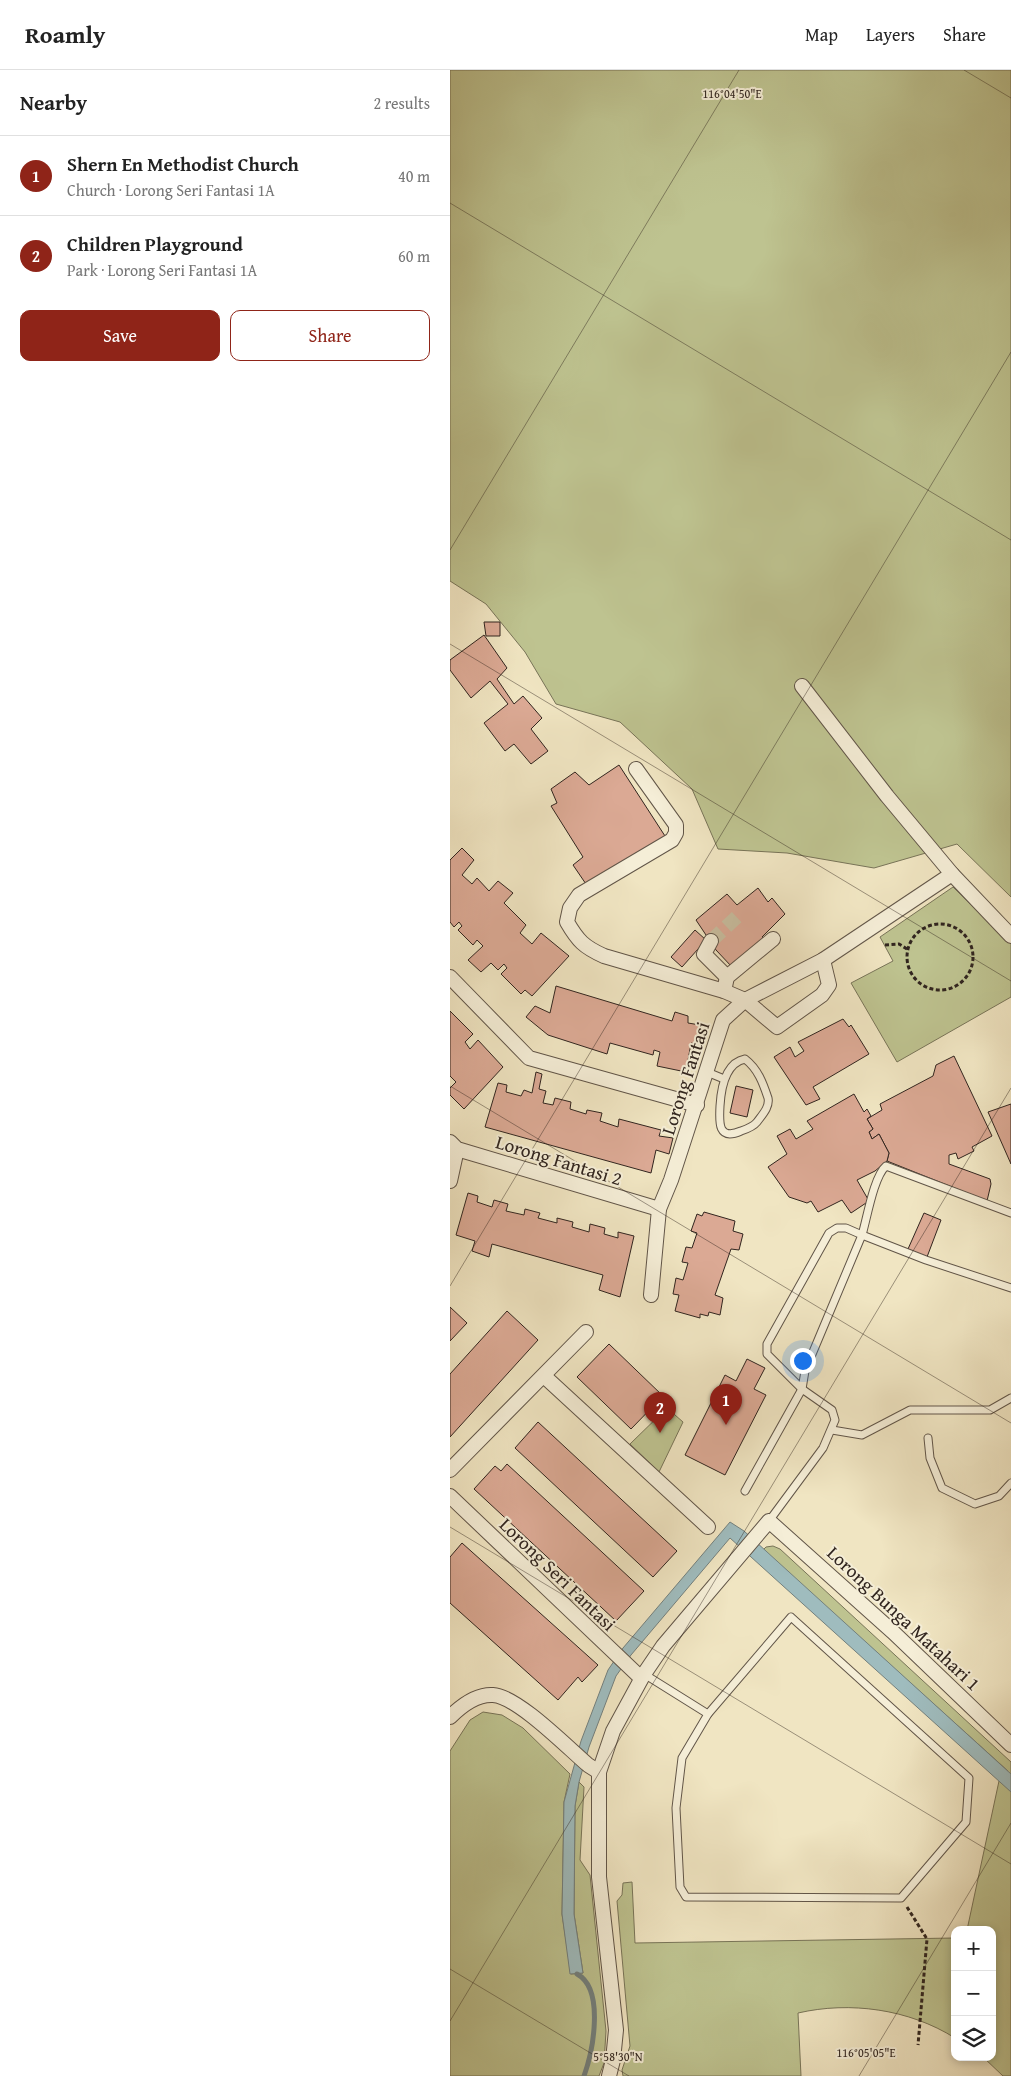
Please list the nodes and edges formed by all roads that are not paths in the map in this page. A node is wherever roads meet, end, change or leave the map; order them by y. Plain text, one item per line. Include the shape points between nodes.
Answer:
1 (802, 686) dead end
2 (636, 769) dead end
3 (952, 874) junction
4 (1011, 936) edge
5 (773, 939) dead end
6 (711, 941) tunnel mouth
7 (823, 960) junction
8 (450, 978) edge
9 (726, 984) junction
10 (744, 1000) junction
11 (707, 1072) junction
12 (724, 1079) junction
13 (697, 1104) junction
14 (454, 1146) edge
15 (450, 1181) edge
16 (659, 1209) junction
17 (1011, 1213) edge
18 (862, 1234) junction
19 (1011, 1288) edge
20 (651, 1295) dead end
21 (586, 1332) dead end
22 (544, 1376) junction
23 (802, 1389) junction
24 (1011, 1398) edge
25 (832, 1430) junction
26 (928, 1438) dead end
27 (450, 1470) edge
28 (1011, 1483) edge
29 (745, 1491) dead end
30 (450, 1496) edge
31 (769, 1521) junction
32 (708, 1527) dead end
33 (642, 1676) junction
34 (708, 1714) junction
35 (450, 1717) edge
36 (1011, 1745) edge
37 (593, 1768) junction
38 (609, 2076) edge

1 - 3 street
2 - 9 street via 676,825 676,833 672,840 579,895 570,908 567,922 577,940 604,956
3 - 4 street
3 - 7 street, Lorong Fantasi
5 - 9 street
6 - 9 street via 704,954
7 - 10 street, Lorong Fantasi
7 - 10 street via 828,984 822,995 777,1027
8 - 13 street via 529,1058
9 - 10 street
10 - 11 street, Lorong Fantasi via 723,1020
11 - 12 lane
11 - 13 street, Lorong Fantasi
12 - 12 lane via 740,1060 746,1059 754,1066 769,1102 754,1126 733,1134 722,1131 718,1121
13 - 16 street, Lorong Fantasi
14 - 15 street
14 - 16 street, Lorong Fantasi 2
16 - 20 street, Lorong Fantasi
17 - 18 lane via 886,1166 880,1171 875,1184
18 - 19 lane via 926,1260
18 - 23 lane via 805,1371
18 - 23 lane via 846,1228 837,1228 829,1233 767,1344 767,1354
21 - 22 street
22 - 27 street
22 - 32 street
23 - 25 lane via 832,1410 835,1420
23 - 29 lane
24 - 25 lane via 990,1410 910,1410 862,1435
25 - 31 lane via 819,1454
26 - 28 lane via 930,1458 942,1488 975,1504 999,1496
30 - 33 street, Lorong Seri Fantasi via 627,1666
31 - 33 street via 663,1646
31 - 36 street, Lorong Bunga Matahari 1 via 893,1632
33 - 34 lane
33 - 37 street
34 - 34 lane via 682,1758 676,1808 680,1887 686,1897 901,1898 966,1822 969,1778 791,1616
35 - 37 street via 476,1698 491,1694 503,1697 523,1709
37 - 38 street via 599,1877 616,2030

